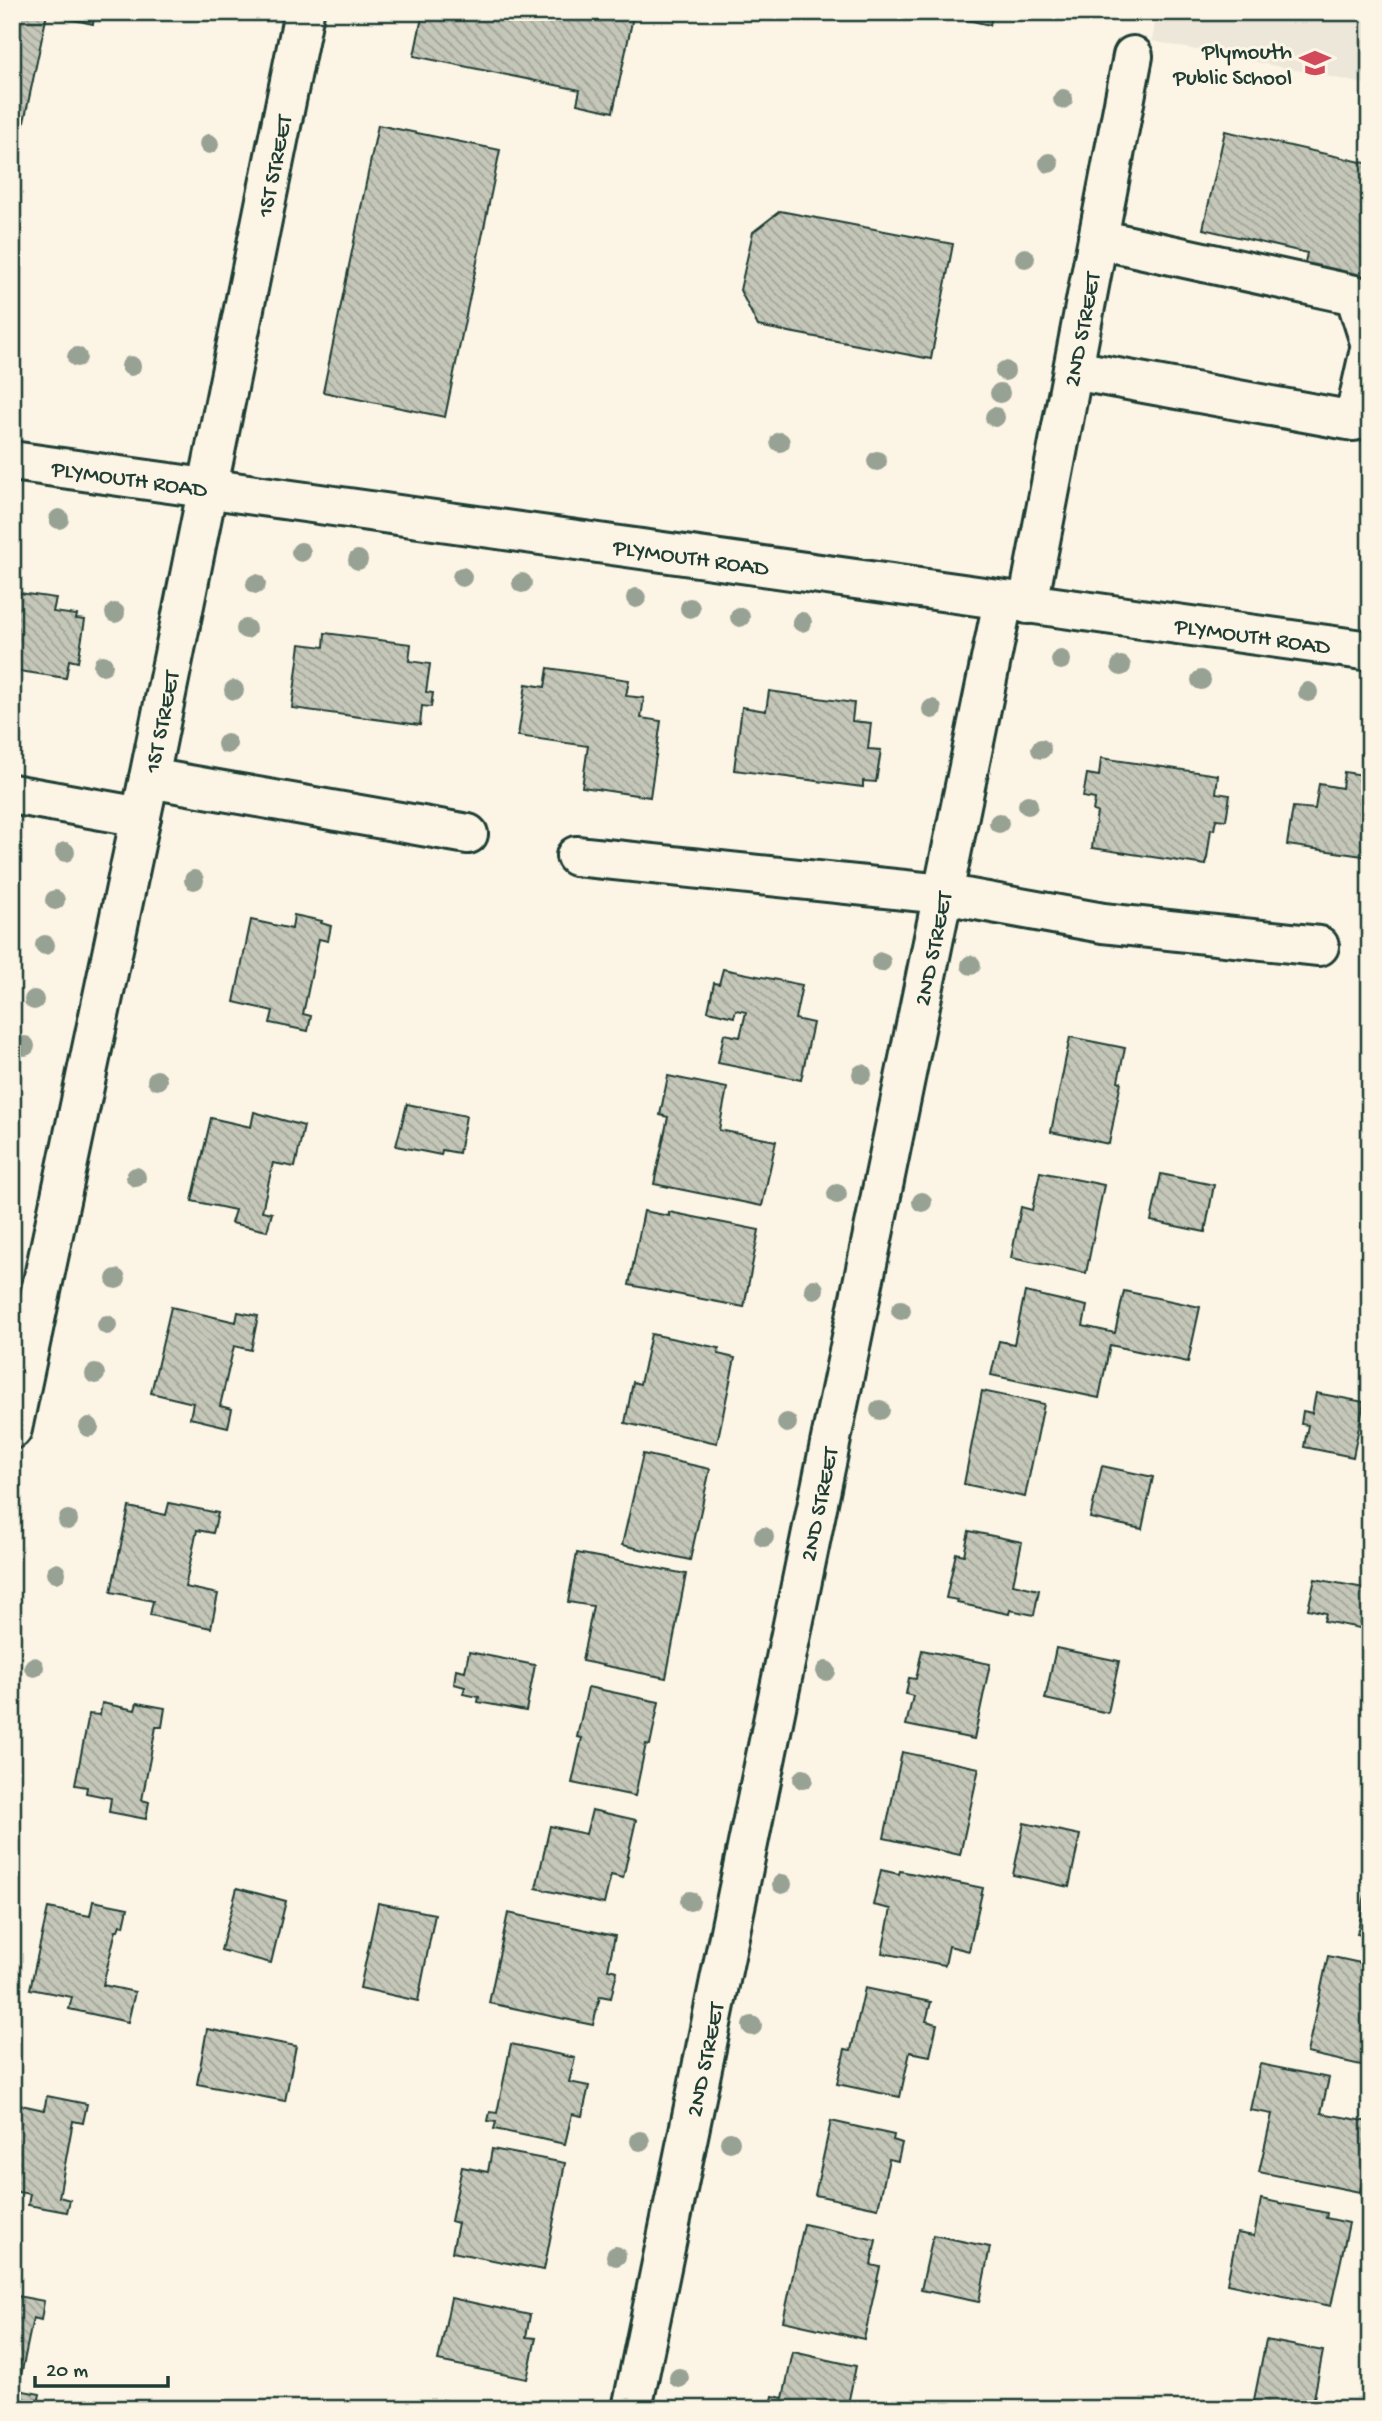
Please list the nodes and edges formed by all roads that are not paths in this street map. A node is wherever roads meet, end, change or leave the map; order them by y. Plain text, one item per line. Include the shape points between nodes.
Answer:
1 (304, 12) edge
2 (1133, 56) dead end
3 (1098, 240) junction
4 (1370, 342) edge
5 (1370, 349) edge
6 (1073, 370) junction
7 (12, 461) edge
8 (207, 488) junction
9 (1016, 602) junction
10 (1370, 651) edge
11 (149, 778) junction
12 (12, 794) edge
13 (141, 817) junction
14 (468, 834) dead end
15 (576, 856) dead end
16 (943, 894) junction
17 (1319, 946) dead end
18 (12, 1429) edge
19 (632, 2409) edge

1 - 8 street, 1ST STREET
2 - 3 street, 2ND STREET
3 - 4 street via 1355,295
3 - 6 street, 2ND STREET
5 - 6 street via 1354,421
6 - 9 street, 2ND STREET
7 - 8 street, PLYMOUTH ROAD
8 - 9 street, PLYMOUTH ROAD
8 - 11 street, 1ST STREET
9 - 10 street, PLYMOUTH ROAD
9 - 16 street, 2ND STREET
11 - 13 street, 1ST STREET
11 - 14 street
12 - 13 street
13 - 18 street, 1ST STREET
15 - 16 street
16 - 17 street via 1103,923
16 - 19 street, 2ND STREET

